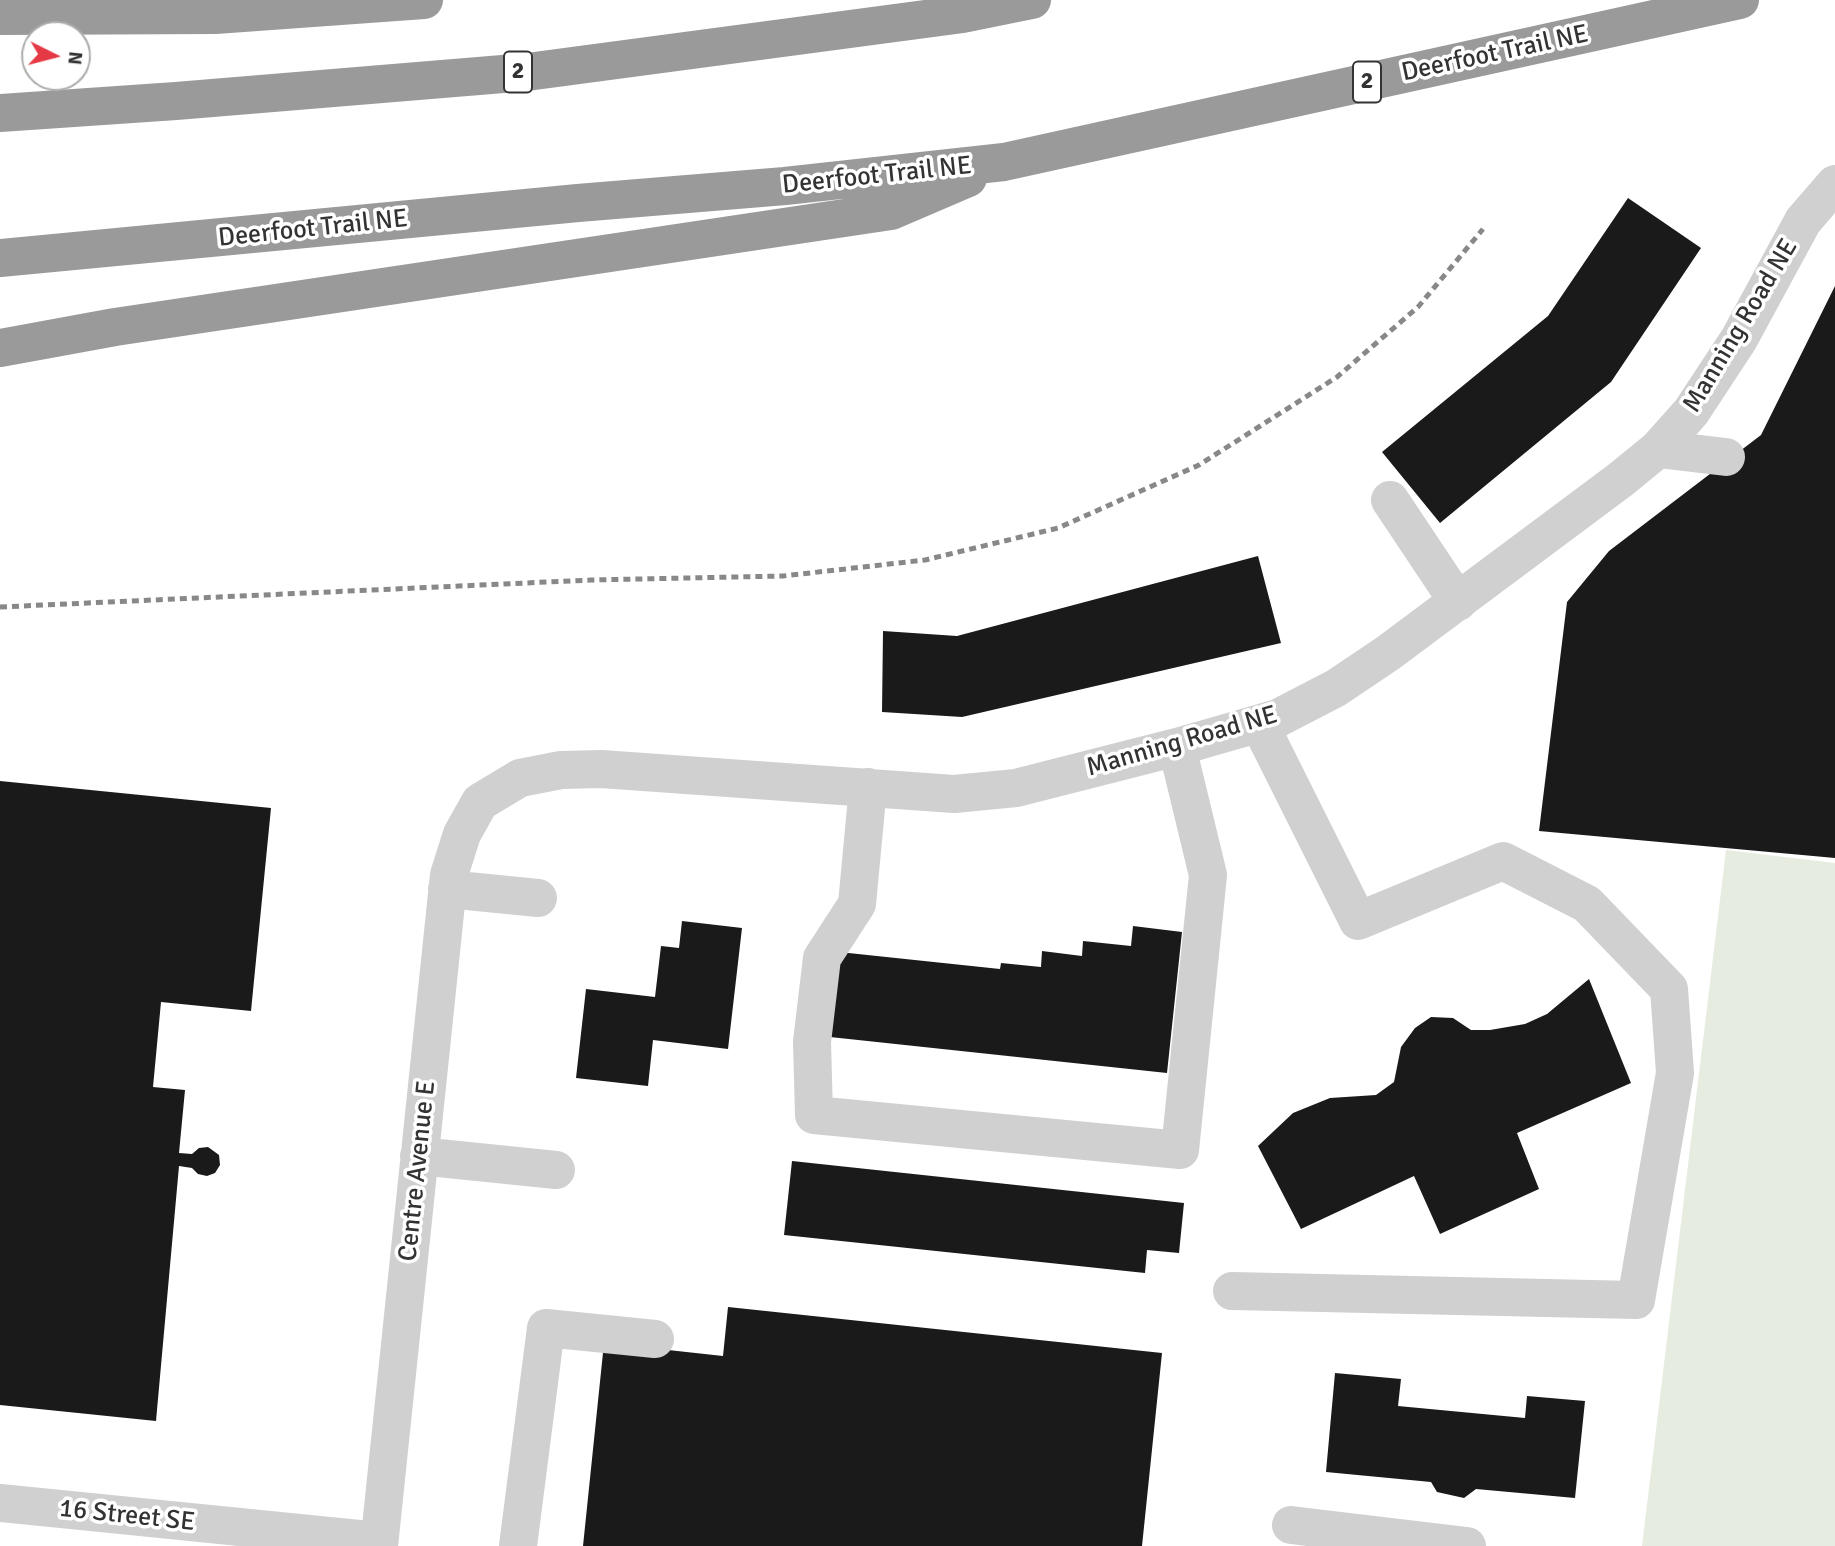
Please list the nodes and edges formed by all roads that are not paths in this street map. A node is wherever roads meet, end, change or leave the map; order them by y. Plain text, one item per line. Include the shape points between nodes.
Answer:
1 (424, 0) edge
2 (1031, 0) edge
3 (1740, 0) edge
4 (0, 16) edge
5 (0, 113) edge
6 (1004, 162) junction
7 (1835, 184) edge
8 (0, 258) edge
9 (0, 348) edge
10 (1658, 449) junction
11 (1726, 457) dead end
12 (1390, 500) dead end
13 (1458, 602) junction
14 (1259, 724) junction
15 (1177, 747) junction
16 (868, 787) junction
17 (480, 803) joint
18 (447, 889) junction
19 (538, 898) dead end
20 (419, 1156) junction
21 (556, 1170) dead end
22 (1232, 1291) dead end
23 (655, 1339) dead end
24 (0, 1503) edge
25 (1291, 1525) dead end
26 (379, 1543) edge
27 (519, 1546) edge
28 (1467, 1546) edge

1 - 4 highway via 215,15
2 - 5 highway, 2 via 963,14 527,72
3 - 6 highway, Deerfoot Trail NE / 2
6 - 8 highway, Deerfoot Trail NE / 2
6 - 9 highway via 891,211
7 - 10 street, Manning Road NE via 1803,221 1739,339 1691,412
10 - 11 street
10 - 13 street, Manning Road NE
12 - 13 street
13 - 14 street, Manning Road NE via 1336,688
14 - 15 street, Manning Road NE
14 - 22 street via 1358,921 1503,861 1587,904 1669,989 1675,1073 1636,1300
15 - 16 street, Manning Road NE via 1016,788 954,794
15 - 16 street via 1208,875 1180,1150 814,1115 811,1042 822,958 857,904
16 - 17 street, Manning Road NE via 561,770 520,778
17 - 18 street, Centre Avenue E via 462,834
18 - 19 street
18 - 20 street, Centre Avenue E
20 - 21 street
20 - 26 street, Centre Avenue E
23 - 27 street via 546,1328
24 - 26 street, 16 Street SE
25 - 28 street

